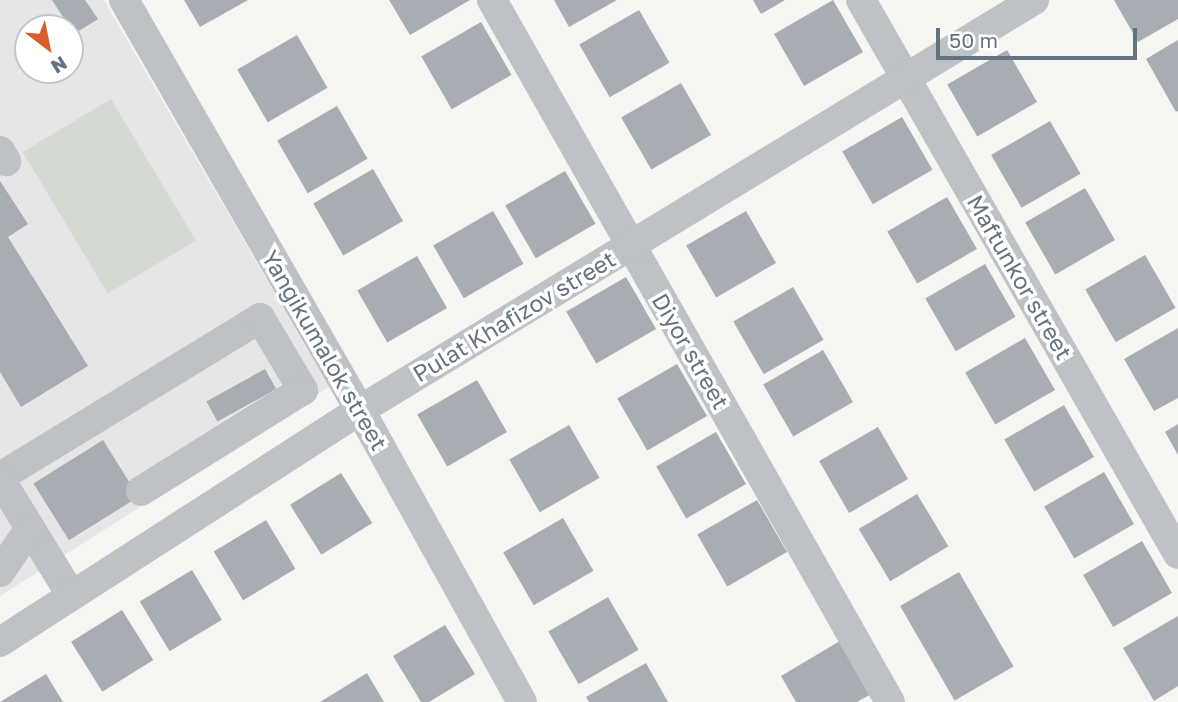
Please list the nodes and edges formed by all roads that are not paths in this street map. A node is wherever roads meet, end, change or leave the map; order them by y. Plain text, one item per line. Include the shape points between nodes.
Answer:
1 (124, 0) edge
2 (492, 0) edge
3 (861, 0) edge
4 (1034, 0) edge
5 (906, 78) junction
6 (631, 245) junction
7 (360, 410) junction
8 (0, 478) edge
9 (141, 491) dead end
10 (30, 528) junction
11 (1178, 554) edge
12 (0, 572) edge
13 (72, 595) junction
14 (0, 642) edge
15 (512, 699) edge
16 (890, 702) edge

1 - 7 street, Yangikumalok street
2 - 6 street, Diyor street
3 - 5 street, Maftunkor street
4 - 5 street, Pulat Khafizov street
5 - 6 street, Pulat Khafizov street
5 - 11 street, Maftunkor street
6 - 7 street, Pulat Khafizov street
6 - 16 street, Diyor street
7 - 13 street, Pulat Khafizov street
7 - 15 street, Yangikumalok street
8 - 9 street via 260,318 303,390
8 - 10 street
10 - 12 street
10 - 13 street
13 - 14 street, Pulat Khafizov street

